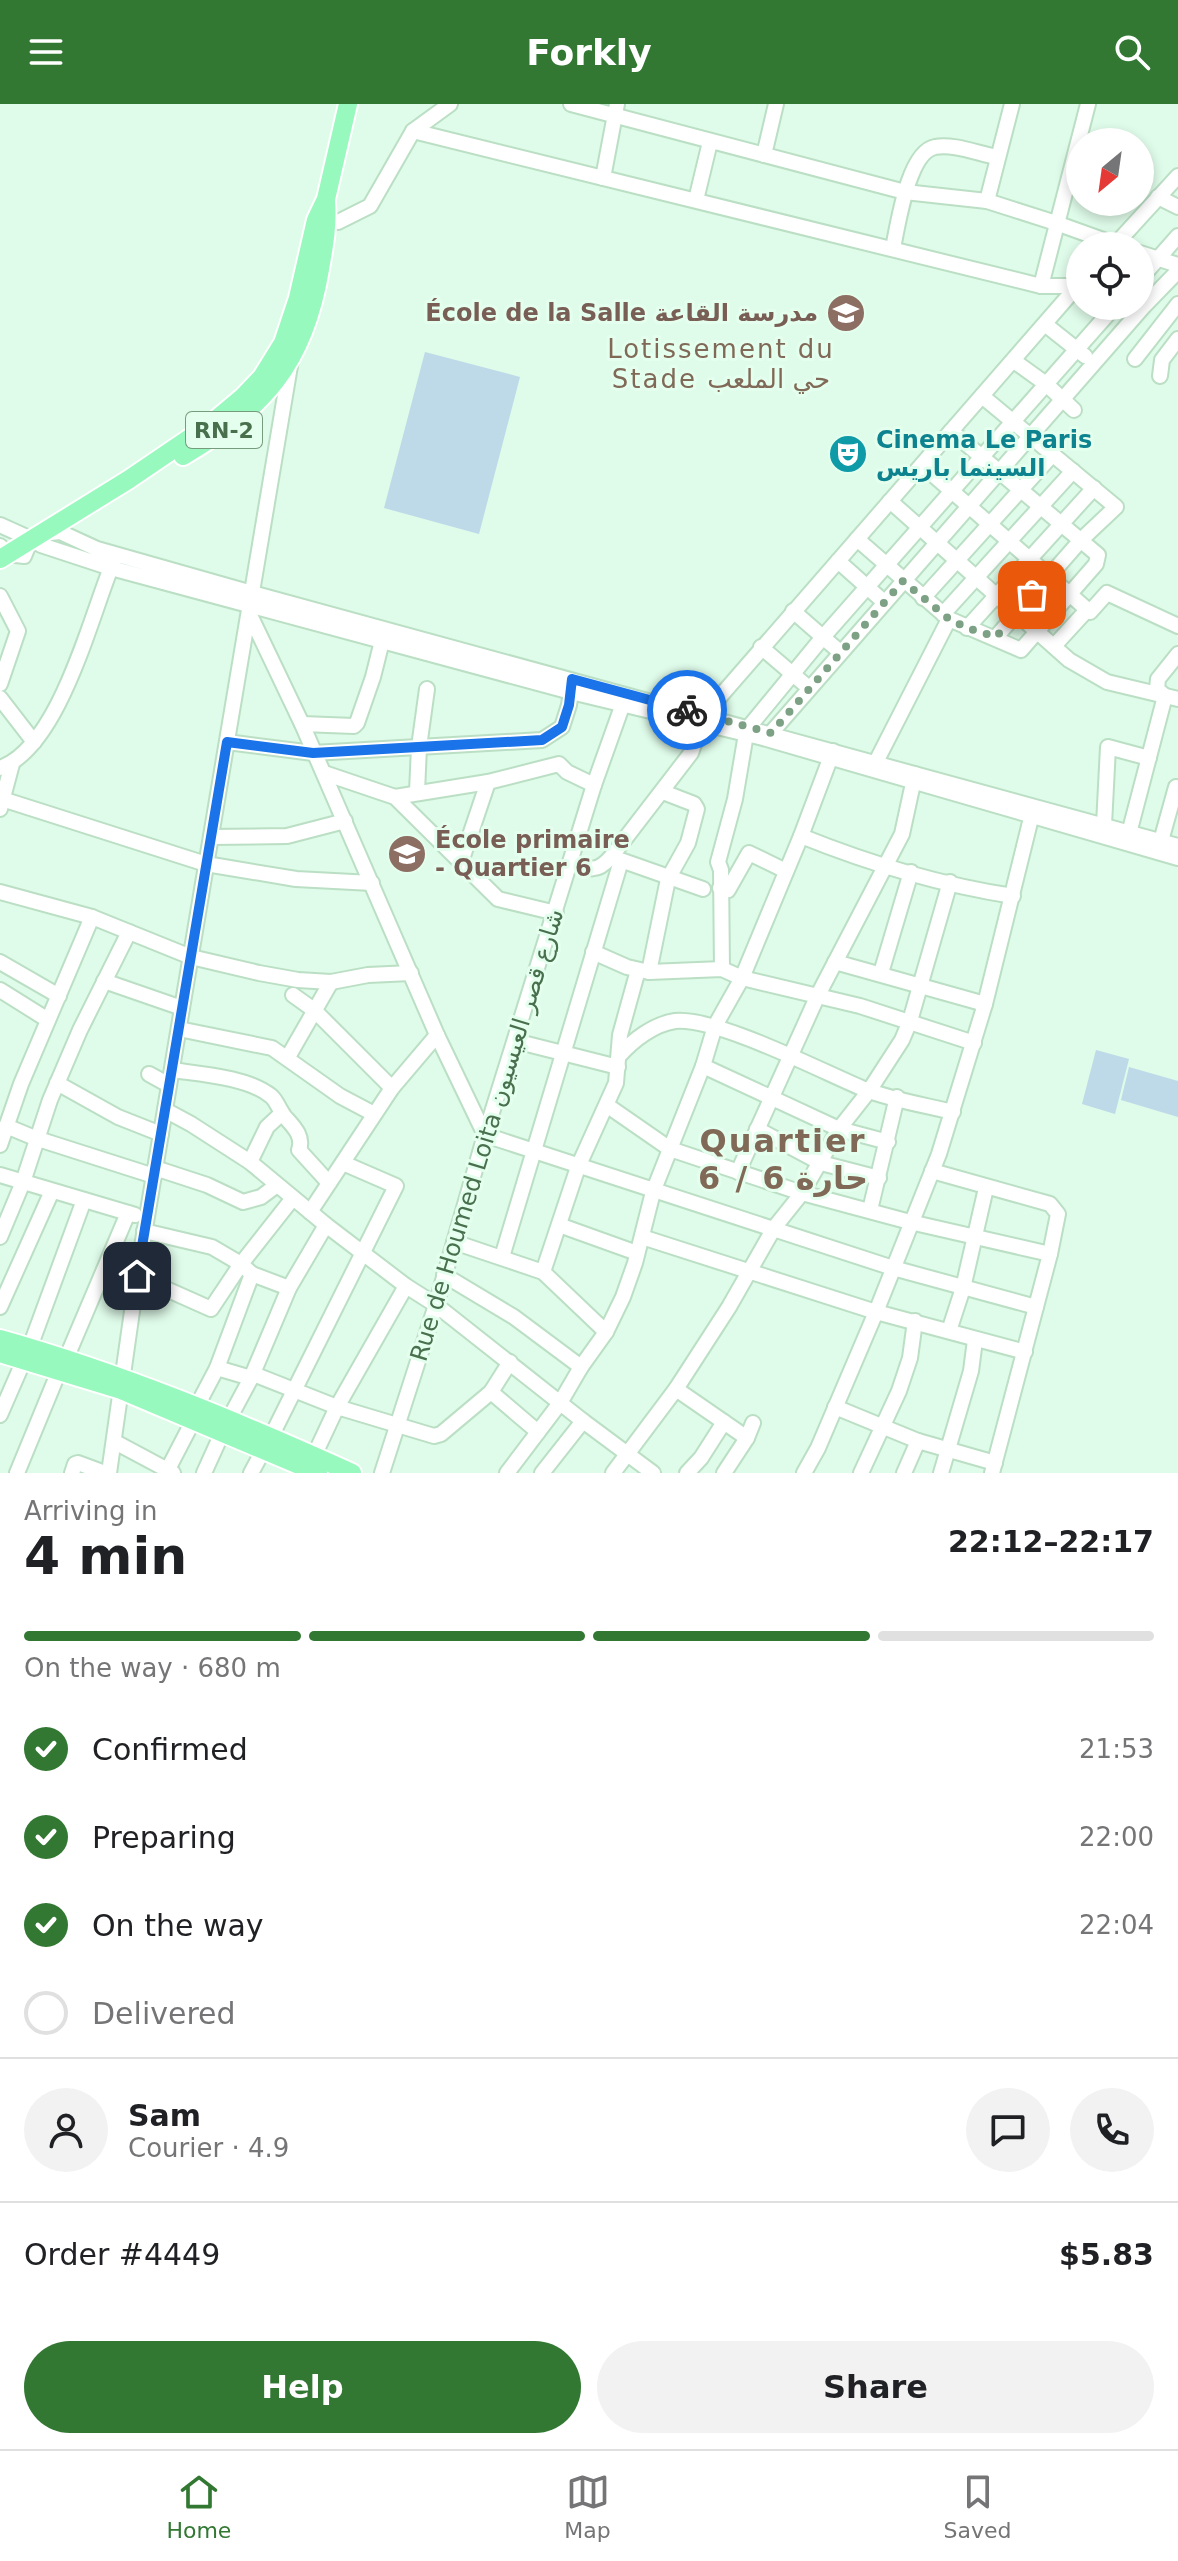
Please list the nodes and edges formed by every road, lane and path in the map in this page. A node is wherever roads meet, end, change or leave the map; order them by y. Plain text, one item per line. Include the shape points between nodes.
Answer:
1 (348, 104) edge
2 (450, 104) edge
3 (571, 104) edge
4 (776, 104) edge
5 (1012, 104) edge
6 (1088, 104) edge
7 (616, 109) edge
8 (413, 131) junction
9 (710, 142) junction
10 (764, 155) junction
11 (997, 157) junction
12 (1178, 176) edge
13 (603, 178) junction
14 (905, 192) junction
15 (1158, 197) junction
16 (696, 200) junction
17 (987, 201) junction
18 (1178, 207) edge
19 (322, 222) junction
20 (1056, 223) junction
21 (1081, 232) edge
22 (1128, 232) edge
23 (1178, 236) edge
24 (893, 248) junction
25 (1154, 258) edge
26 (1158, 260) junction
27 (1154, 264) edge
28 (1178, 268) edge
29 (1066, 285) edge
30 (1041, 286) junction
31 (1154, 293) edge
32 (1066, 301) edge
33 (1154, 307) edge
34 (1175, 310) edge
35 (1103, 320) edge
36 (1130, 320) edge
37 (1046, 325) junction
38 (1178, 339) edge
39 (1078, 350) junction
40 (287, 352) junction
41 (1135, 359) dead end
42 (1014, 361) junction
43 (1095, 363) junction
44 (1160, 376) dead end
45 (1046, 384) junction
46 (982, 396) junction
47 (1069, 405) junction
48 (1014, 422) junction
49 (951, 431) junction
50 (1031, 437) junction
51 (1053, 454) junction
52 (983, 457) junction
53 (922, 465) junction
54 (1073, 471) junction
55 (1000, 472) junction
56 (1094, 488) junction
57 (1021, 490) junction
58 (953, 492) junction
59 (890, 501) junction
60 (1041, 506) junction
61 (969, 507) junction
62 (1062, 523) junction
63 (989, 524) junction
64 (0, 525) edge
65 (920, 529) junction
66 (60, 532) junction
67 (857, 539) junction
68 (1081, 540) junction
69 (1009, 541) junction
70 (937, 543) junction
71 (18, 550) edge
72 (1029, 559) junction
73 (957, 560) junction
74 (114, 561) junction
75 (838, 561) junction
76 (888, 566) junction
77 (1049, 577) junction
78 (976, 578) junction
79 (903, 581) junction
80 (867, 588) junction
81 (1069, 594) junction
82 (996, 595) junction
83 (0, 596) edge
84 (923, 598) junction
85 (884, 602) junction
86 (250, 604) junction
87 (1087, 610) junction
88 (793, 611) junction
89 (1015, 613) junction
90 (946, 616) junction
91 (1178, 626) edge
92 (967, 628) junction
93 (1038, 632) junction
94 (823, 637) junction
95 (996, 637) junction
96 (382, 641) junction
97 (410, 642) junction
98 (1054, 646) junction
99 (761, 647) junction
100 (840, 652) junction
101 (1178, 654) edge
102 (792, 674) junction
103 (0, 684) edge
104 (571, 686) junction
105 (809, 688) junction
106 (427, 689) dead end
107 (0, 698) edge
108 (1171, 698) edge
109 (624, 699) junction
110 (702, 720) junction
111 (302, 724) junction
112 (747, 731) junction
113 (767, 736) junction
114 (34, 742) junction
115 (227, 742) junction
116 (419, 747) junction
117 (313, 753) junction
118 (831, 754) junction
119 (1149, 758) junction
120 (876, 762) junction
121 (6, 766) edge
122 (324, 773) junction
123 (914, 778) junction
124 (488, 782) junction
125 (594, 785) junction
126 (1176, 787) edge
127 (417, 792) junction
128 (663, 792) junction
129 (395, 797) junction
130 (1, 804) edge
131 (1033, 812) junction
132 (345, 821) junction
133 (1104, 825) junction
134 (801, 836) junction
135 (211, 837) junction
136 (1128, 838) junction
137 (1161, 841) junction
138 (1178, 846) edge
139 (1178, 858) edge
140 (616, 859) junction
141 (572, 861) junction
142 (461, 862) junction
143 (206, 864) junction
144 (887, 865) junction
145 (786, 871) junction
146 (911, 872) junction
147 (668, 879) junction
148 (950, 882) junction
149 (372, 883) junction
150 (720, 888) junction
151 (703, 889) dead end
152 (0, 892) edge
153 (1013, 896) junction
154 (556, 913) junction
155 (92, 917) junction
156 (129, 932) junction
157 (593, 952) junction
158 (191, 957) junction
159 (0, 962) edge
160 (835, 962) junction
161 (722, 969) junction
162 (644, 971) junction
163 (411, 973) junction
164 (881, 973) junction
165 (742, 978) junction
166 (104, 981) junction
167 (331, 982) junction
168 (921, 985) junction
169 (0, 990) edge
170 (293, 995) dead end
171 (818, 995) junction
172 (59, 996) junction
173 (985, 1004) junction
174 (182, 1008) junction
175 (314, 1010) junction
176 (48, 1020) junction
177 (910, 1021) junction
178 (715, 1026) junction
179 (179, 1029) junction
180 (437, 1035) junction
181 (515, 1041) junction
182 (974, 1043) junction
183 (563, 1055) junction
184 (288, 1057) junction
185 (789, 1058) junction
186 (618, 1061) junction
187 (703, 1066) junction
188 (149, 1074) dead end
189 (170, 1078) junction
190 (57, 1083) junction
191 (392, 1088) junction
192 (869, 1091) junction
193 (897, 1097) junction
194 (771, 1098) junction
195 (608, 1106) junction
196 (165, 1110) junction
197 (953, 1112) junction
198 (282, 1113) junction
199 (374, 1114) junction
200 (6, 1126) junction
201 (757, 1129) junction
202 (839, 1129) junction
203 (161, 1134) junction
204 (485, 1135) junction
205 (35, 1138) junction
206 (888, 1142) junction
207 (0, 1145) edge
208 (670, 1149) junction
209 (533, 1152) junction
210 (250, 1162) junction
211 (343, 1163) junction
212 (821, 1163) junction
213 (578, 1167) junction
214 (932, 1171) junction
215 (154, 1172) junction
216 (738, 1172) junction
217 (0, 1175) edge
218 (879, 1178) junction
219 (23, 1182) junction
220 (329, 1183) junction
221 (277, 1185) junction
222 (986, 1188) junction
223 (52, 1191) junction
224 (653, 1192) junction
225 (802, 1193) junction
226 (293, 1198) junction
227 (84, 1200) junction
228 (870, 1210) junction
229 (310, 1212) junction
230 (128, 1213) junction
231 (910, 1222) junction
232 (145, 1225) junction
233 (326, 1225) junction
234 (559, 1225) junction
235 (774, 1228) junction
236 (975, 1235) junction
237 (0, 1237) edge
238 (642, 1237) junction
239 (454, 1242) junction
240 (637, 1253) junction
241 (364, 1254) junction
242 (1050, 1254) junction
243 (502, 1257) junction
244 (893, 1268) junction
245 (247, 1269) junction
246 (748, 1271) junction
247 (543, 1272) junction
248 (444, 1275) junction
249 (137, 1276) junction
250 (406, 1286) junction
251 (289, 1288) junction
252 (963, 1288) junction
253 (436, 1305) junction
254 (0, 1307) edge
255 (1036, 1307) junction
256 (876, 1312) junction
257 (915, 1321) junction
258 (949, 1331) junction
259 (606, 1332) junction
260 (0, 1339) edge
261 (975, 1340) junction
262 (1025, 1352) junction
263 (0, 1353) edge
264 (27, 1354) junction
265 (510, 1362) junction
266 (63, 1365) junction
267 (581, 1367) junction
268 (217, 1368) junction
269 (251, 1378) junction
270 (122, 1384) junction
271 (295, 1389) junction
272 (676, 1389) junction
273 (491, 1392) junction
274 (560, 1403) junction
275 (337, 1407) junction
276 (835, 1407) junction
277 (196, 1412) junction
278 (0, 1415) edge
279 (583, 1421) junction
280 (724, 1422) junction
281 (753, 1423) dead end
282 (226, 1425) junction
283 (396, 1426) junction
284 (881, 1426) junction
285 (538, 1432) junction
286 (747, 1438) junction
287 (918, 1441) junction
288 (115, 1442) junction
289 (268, 1443) junction
290 (947, 1449) junction
291 (628, 1454) junction
292 (311, 1468) edge
293 (993, 1468) edge
294 (169, 1472) edge
295 (17, 1473) edge
296 (72, 1473) edge
297 (107, 1473) edge
298 (204, 1473) edge
299 (251, 1473) edge
300 (352, 1473) edge
301 (382, 1473) edge
302 (507, 1473) edge
303 (542, 1473) edge
304 (613, 1473) edge
305 (653, 1473) edge
306 (687, 1473) edge
307 (724, 1473) edge
308 (804, 1473) edge
309 (861, 1473) edge
310 (904, 1473) edge
311 (941, 1473) edge

1 - 19 main road, RN-2
2 - 8 street
3 - 7 street
4 - 10 street
5 - 11 street
6 - 20 street
7 - 9 street
7 - 13 street
8 - 13 street
8 - 19 street via 370,206 348,218
9 - 10 street
9 - 16 street
10 - 14 street
11 - 14 street via 935,147 919,159
11 - 17 street
12 - 15 street
13 - 16 street
14 - 17 street
14 - 24 street
15 - 18 street
15 - 22 street
16 - 24 street
17 - 20 street
19 - 40 main road, RN-2
20 - 21 street
20 - 30 street
23 - 26 street
24 - 30 street
25 - 26 street
26 - 27 street
26 - 28 street
28 - 31 street
29 - 30 street
32 - 37 street
33 - 34 street
34 - 41 street
35 - 39 street
36 - 43 street
37 - 39 street
37 - 42 street
38 - 44 street via 1162,360
39 - 43 street
39 - 45 street
40 - 66 main road, RN-2 via 259,402 214,438
40 - 71 main road, RN-2 via 212,423
40 - 86 street
42 - 45 street
42 - 46 street
43 - 47 street
45 - 47 street
45 - 48 street
46 - 48 street
46 - 49 street
47 - 50 street
48 - 50 street
48 - 52 street
49 - 52 street
49 - 53 street
50 - 51 street
50 - 55 street
51 - 54 street
51 - 57 street
52 - 55 street
52 - 58 street
53 - 58 street
53 - 59 street
54 - 56 street
54 - 60 street
55 - 57 street
55 - 61 street
56 - 62 street
56 - 68 street via 1116,507
57 - 60 street
57 - 63 street
58 - 61 street
58 - 65 street
59 - 65 street
59 - 67 street
60 - 62 street
60 - 69 street
61 - 63 street
61 - 70 street
62 - 68 street
62 - 72 street
63 - 69 street
63 - 73 street
64 - 71 street
65 - 70 street
65 - 76 street
66 - 71 main road, RN-2
66 - 74 street
67 - 75 street
67 - 76 street
68 - 77 street
68 - 81 street via 1099,557
69 - 72 street
69 - 78 street
70 - 73 street
70 - 79 street
71 - 74 street
72 - 77 street
72 - 82 street
73 - 78 street
73 - 84 street
74 - 86 street
74 - 114 street via 78,661
75 - 80 street
75 - 88 street
76 - 79 street
76 - 80 street
77 - 81 street
77 - 89 street
78 - 82 street
78 - 90 street
79 - 84 street
79 - 85 street
80 - 85 street
80 - 94 street
81 - 87 street
81 - 93 street
82 - 89 street
82 - 92 street
83 - 103 street via 18,631
84 - 90 street
85 - 100 street
86 - 96 street
86 - 97 street
86 - 111 street
86 - 115 street
87 - 91 street via 1107,593
87 - 98 street
88 - 94 street
88 - 99 street
89 - 93 street
89 - 95 street
90 - 92 street
90 - 120 street
92 - 95 street
93 - 95 street via 1021,650
93 - 98 street
94 - 100 street
94 - 102 street
96 - 97 street
96 - 111 street via 357,723
97 - 104 street
98 - 108 street via 1107,682
99 - 102 street
99 - 110 street
100 - 105 street
101 - 108 street via 1158,679 1157,689
102 - 105 street
102 - 112 street
104 - 109 street
104 - 116 street via 562,727 542,740
105 - 113 street
106 - 116 street
107 - 114 street
108 - 119 street
109 - 110 street
109 - 125 street, Rue de Houmed Loita شارع قصر العيسيون
110 - 112 street
110 - 128 street via 691,753
111 - 117 street
112 - 113 street
112 - 150 street via 718,862
113 - 118 street
114 - 121 street
115 - 117 street
115 - 135 street
116 - 117 street
116 - 127 street
117 - 122 street
118 - 120 street
118 - 123 street
118 - 134 street
119 - 133 street via 1108,747
119 - 136 street
120 - 123 street
121 - 130 street
122 - 129 street
122 - 132 street
123 - 131 street
123 - 144 street via 902,834
124 - 125 street via 559,764
124 - 127 street
124 - 142 street
125 - 141 street, Rue de Houmed Loita شارع قصر العيسيون
126 - 137 street
127 - 129 street
128 - 140 street
128 - 147 street via 697,807 688,843
129 - 142 street
130 - 143 street
131 - 133 street
131 - 136 street
131 - 153 street
132 - 135 street via 287,836
132 - 149 street
133 - 136 street
134 - 144 street
134 - 145 street
135 - 143 street
136 - 137 street
136 - 139 street
137 - 138 street
140 - 141 street via 597,870
140 - 147 street
140 - 157 street
141 - 154 street, Rue de Houmed Loita شارع قصر العيسيون
142 - 154 street via 498,899
143 - 149 street via 296,879
143 - 158 street
144 - 146 street
144 - 160 street
145 - 150 street via 749,853 728,890
145 - 165 street
146 - 148 street
146 - 164 street
147 - 151 street
147 - 162 street
148 - 153 street
148 - 168 street
149 - 163 street
150 - 161 street
152 - 155 street
153 - 173 street
154 - 181 street, Rue de Houmed Loita شارع قصر العيسيون
155 - 156 street
155 - 172 street
156 - 158 street
156 - 166 street
157 - 162 street
157 - 183 street
158 - 167 street
158 - 174 street
159 - 172 street
160 - 164 street
160 - 171 street
161 - 162 street
161 - 165 street
162 - 186 street via 620,1035
163 - 167 street
163 - 180 street
164 - 168 street
165 - 171 street
165 - 178 street
166 - 174 street
166 - 190 street
167 - 175 street
168 - 173 street
168 - 177 street
169 - 176 street
170 - 175 street
171 - 177 street
171 - 185 street
172 - 176 street
173 - 182 street
174 - 179 street
175 - 184 street
175 - 191 street
176 - 200 street
177 - 182 street
177 - 192 street
178 - 185 street
178 - 186 street via 676,1021 660,1025 639,1037
178 - 187 street
179 - 184 street via 272,1048
179 - 189 street
180 - 191 street
180 - 204 street
181 - 183 street
181 - 204 street, Rue de Houmed Loita شارع قصر العيسيون
182 - 197 street
183 - 186 street
183 - 209 street
184 - 199 street
185 - 192 street
185 - 194 street
186 - 195 street
187 - 194 street
187 - 208 street
188 - 189 street
189 - 196 street
189 - 198 street via 217,1076 256,1088 274,1098
190 - 203 street
190 - 205 street
191 - 199 street
192 - 193 street
192 - 202 street
193 - 197 street
193 - 206 street
194 - 201 street
194 - 202 street
195 - 208 street
195 - 213 street
196 - 203 street
196 - 210 street
197 - 214 street
198 - 210 street via 267,1127
198 - 220 street via 298,1133 299,1150
199 - 211 street
200 - 205 street
200 - 207 street
201 - 212 street
201 - 216 street
202 - 206 street
202 - 212 street
203 - 215 street
204 - 209 street
204 - 239 street, Rue de Houmed Loita شارع قصر العيسيون
205 - 215 street
205 - 219 street
206 - 218 street
208 - 216 street
208 - 224 street
209 - 213 street
209 - 243 street
210 - 221 street
211 - 220 street
211 - 241 street via 396,1186
212 - 218 street
212 - 225 street
213 - 224 street
213 - 234 street
214 - 222 street
214 - 231 street
215 - 221 street via 207,1185 243,1202
215 - 232 street
216 - 225 street
217 - 219 street
218 - 228 street
219 - 223 street
219 - 237 street
220 - 229 street
221 - 226 street
222 - 236 street
222 - 242 street via 1053,1207 1058,1218
223 - 227 street
223 - 254 street
224 - 235 street
224 - 238 street
225 - 228 street
225 - 235 street
226 - 229 street
226 - 245 street
227 - 230 street
227 - 264 street
228 - 231 street
229 - 233 street
230 - 232 street
230 - 266 street
231 - 236 street
231 - 244 street
232 - 245 street via 212,1247
232 - 249 street
233 - 241 street
233 - 251 street
234 - 240 street
234 - 247 street
235 - 244 street
235 - 246 street
236 - 242 street
236 - 252 street
238 - 240 street
238 - 246 street
239 - 243 street
239 - 248 street, Rue de Houmed Loita شارع قصر العيسيون
240 - 259 street
241 - 250 street
241 - 271 street
242 - 255 street
243 - 247 street
244 - 252 street
244 - 256 street
245 - 249 street via 211,1309
245 - 251 street
245 - 268 street
246 - 256 street
246 - 272 street
247 - 259 street
248 - 253 street, Rue de Houmed Loita شارع قصر العيسيون
248 - 267 street via 514,1317
249 - 270 street
250 - 253 street
250 - 275 street
251 - 269 street
252 - 255 street
252 - 258 street
253 - 265 street
253 - 283 street, Rue de Houmed Loita شارع قصر العيسيون
255 - 262 street
256 - 257 street
256 - 276 street
257 - 258 street
257 - 284 street via 910,1358
258 - 261 street
259 - 267 street
260 - 264 main road
261 - 262 street
261 - 290 street
262 - 293 street
263 - 264 main road
264 - 266 main road
264 - 278 street
265 - 273 street
265 - 274 street
266 - 270 main road
266 - 295 street
267 - 274 street
268 - 269 street
268 - 277 street
269 - 271 street via 256,1375
269 - 282 street
270 - 277 main road
270 - 288 street
271 - 275 street
271 - 289 street
272 - 280 street
272 - 291 street
273 - 283 street via 441,1434 426,1436
273 - 285 street
274 - 279 street
274 - 285 street
275 - 283 street
275 - 292 street
276 - 284 street
276 - 308 street
277 - 282 main road
277 - 294 street
279 - 291 street
279 - 303 street
280 - 286 street
280 - 306 street
281 - 286 street
282 - 289 main road
282 - 298 street
283 - 301 street, Rue de Houmed Loita شارع قصر العيسيون
284 - 287 street
284 - 309 street
285 - 302 street
286 - 307 street
287 - 290 street
287 - 310 street
288 - 294 street
288 - 297 street
289 - 292 main road
289 - 299 street
290 - 293 street
290 - 311 street
291 - 304 street
291 - 305 street
292 - 300 main road
296 - 297 street via 78,1463

